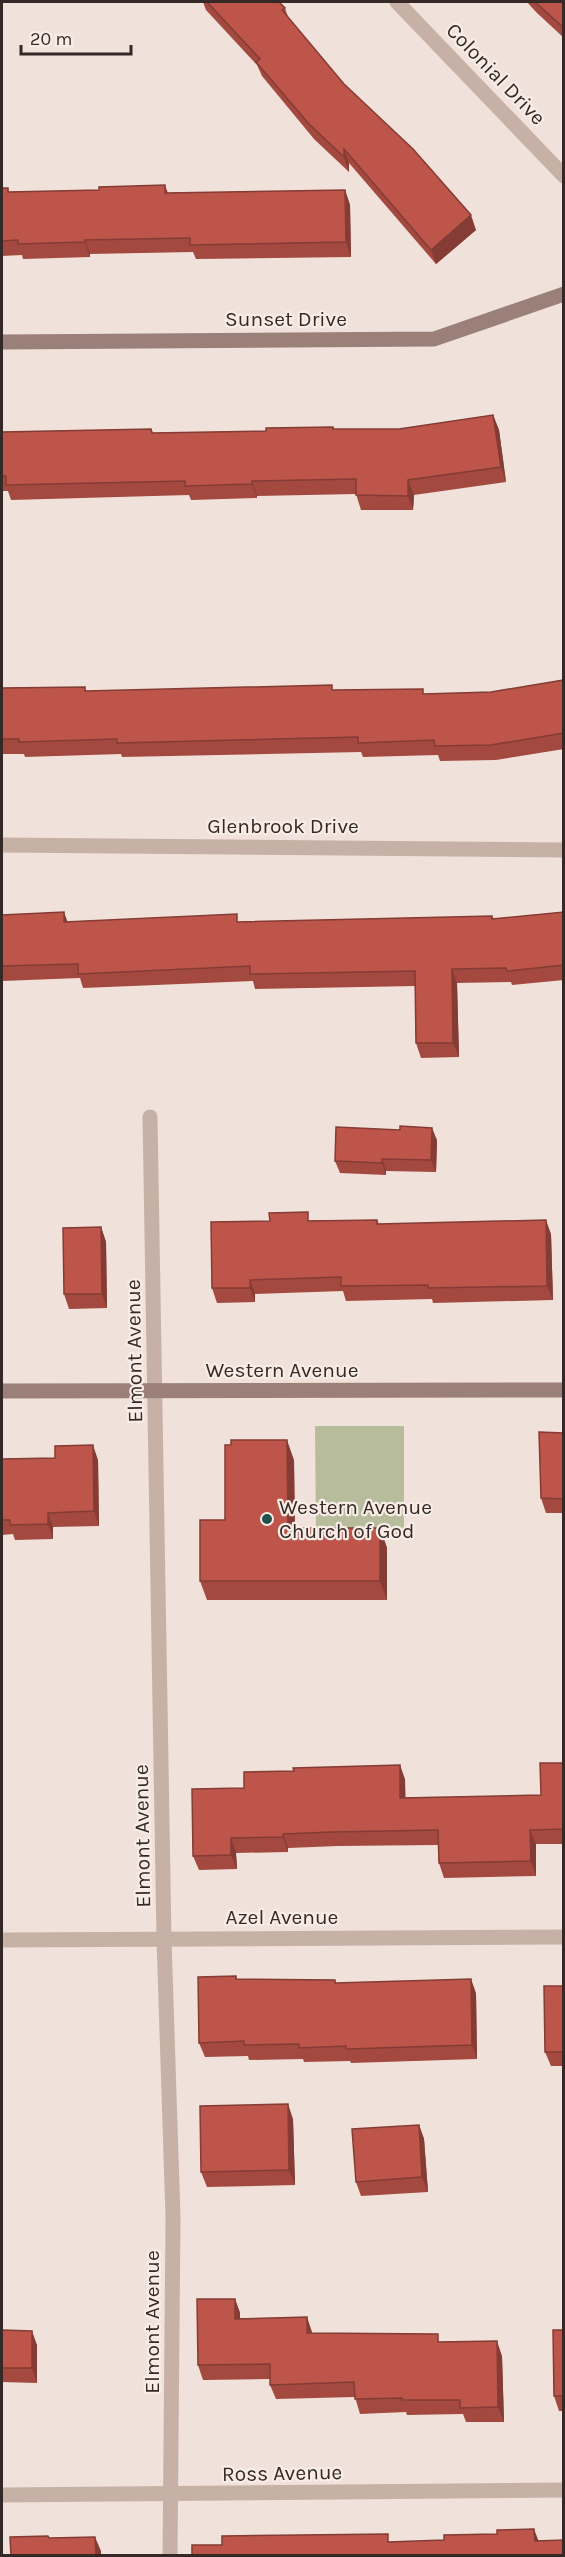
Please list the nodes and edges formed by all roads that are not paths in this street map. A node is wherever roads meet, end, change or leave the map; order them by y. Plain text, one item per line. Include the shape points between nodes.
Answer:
1 (397, 2) edge
2 (564, 176) edge
3 (564, 294) edge
4 (2, 342) edge
5 (2, 845) edge
6 (564, 850) edge
7 (150, 1117) dead end
8 (564, 1390) edge
9 (2, 1391) edge
10 (156, 1391) junction
11 (564, 1937) edge
12 (164, 1939) junction
13 (2, 1940) edge
14 (564, 2490) edge
15 (2, 2495) edge
16 (171, 2495) junction
17 (170, 2556) edge

1 - 2 street, Colonial Drive
3 - 4 street, Sunset Drive via 434,339
5 - 6 street, Glenbrook Drive
7 - 10 street, Elmont Avenue
8 - 10 street, Western Avenue
9 - 10 street, Western Avenue
10 - 12 street, Elmont Avenue
11 - 12 street, Azel Avenue
12 - 13 street, Azel Avenue
12 - 16 street, Elmont Avenue via 173,2217
14 - 16 street, Ross Avenue
15 - 16 street, Ross Avenue
16 - 17 street, Elmont Avenue

